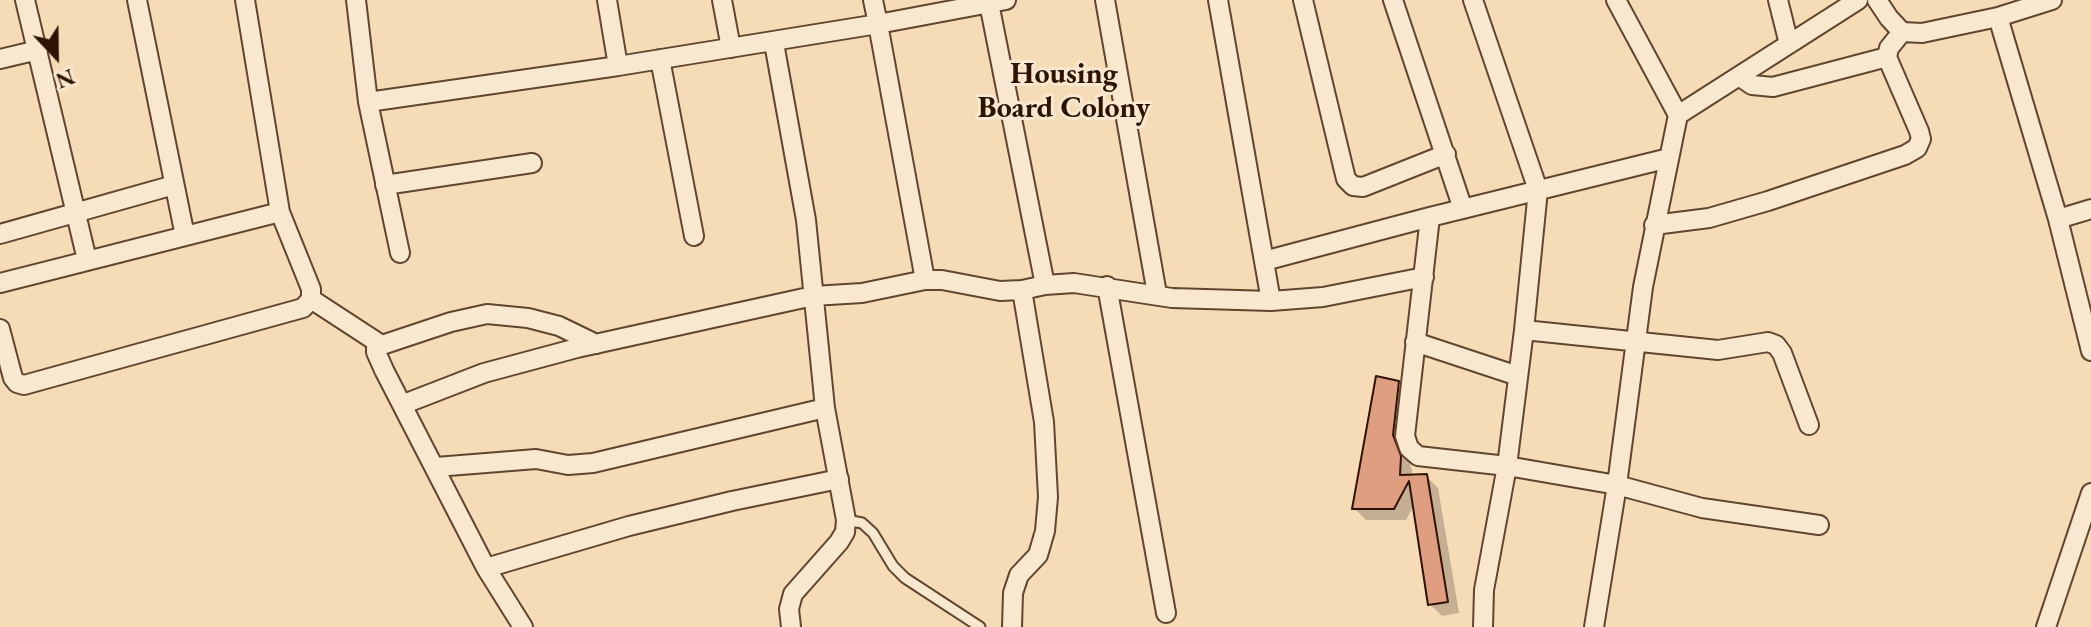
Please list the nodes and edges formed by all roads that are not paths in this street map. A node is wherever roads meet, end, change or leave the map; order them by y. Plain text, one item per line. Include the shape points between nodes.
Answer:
1 (25, 0) edge
2 (137, 0) edge
3 (245, 0) edge
4 (356, 0) edge
5 (607, 0) edge
6 (722, 0) edge
7 (873, 0) edge
8 (1105, 0) edge
9 (1218, 0) edge
10 (1303, 0) edge
11 (1393, 0) edge
12 (1473, 0) edge
13 (1616, 0) edge
14 (1778, 0) edge
15 (1858, 0) edge
16 (1877, 0) edge
17 (2052, 0) edge
18 (997, 2) edge
19 (1998, 17) junction
20 (878, 24) junction
21 (1902, 32) junction
22 (774, 43) junction
23 (1789, 44) junction
24 (731, 48) junction
25 (38, 50) junction
26 (1887, 57) junction
27 (0, 59) edge
28 (660, 59) junction
29 (618, 66) junction
30 (1739, 76) junction
31 (368, 102) junction
32 (1678, 115) junction
33 (1446, 154) junction
34 (1669, 158) junction
35 (532, 163) dead end
36 (174, 185) junction
37 (385, 185) junction
38 (1538, 190) junction
39 (1463, 209) junction
40 (2091, 209) edge
41 (77, 212) junction
42 (280, 212) junction
43 (1430, 217) junction
44 (2058, 219) junction
45 (1654, 225) junction
46 (0, 234) edge
47 (185, 236) junction
48 (694, 236) dead end
49 (400, 253) dead end
50 (87, 260) junction
51 (1264, 261) junction
52 (1424, 277) junction
53 (925, 280) junction
54 (0, 283) edge
55 (1045, 285) junction
56 (1107, 286) junction
57 (1022, 290) junction
58 (1157, 294) junction
59 (813, 296) junction
60 (311, 299) junction
61 (1271, 301) junction
62 (0, 329) edge
63 (1524, 330) junction
64 (1415, 342) junction
65 (1634, 343) junction
66 (380, 344) junction
67 (596, 344) junction
68 (2091, 351) edge
69 (1518, 376) junction
70 (404, 404) junction
71 (825, 408) junction
72 (1809, 425) dead end
73 (1507, 466) junction
74 (436, 467) junction
75 (839, 479) junction
76 (1617, 485) junction
77 (2091, 493) edge
78 (846, 520) junction
79 (1819, 525) dead end
80 (486, 568) junction
81 (1166, 613) dead end
82 (523, 627) edge
83 (791, 627) edge
84 (980, 627) edge
85 (1012, 627) edge
86 (1483, 627) edge
87 (1594, 627) edge
88 (2046, 627) edge

1 - 25 street
2 - 36 street
3 - 42 street
4 - 31 street
5 - 29 street
6 - 24 street
7 - 20 street
8 - 58 street
9 - 51 street
10 - 33 street via 1346,179 1363,187
11 - 33 street
12 - 38 street
13 - 32 street
14 - 23 street
15 - 23 street
16 - 21 street
17 - 19 street
18 - 20 street
18 - 55 street
19 - 21 street via 1922,33
19 - 44 street
20 - 22 street
20 - 53 street
21 - 26 street
22 - 24 street
22 - 59 street via 806,220
23 - 30 street
24 - 28 street
25 - 27 street
25 - 41 street
26 - 30 street via 1773,87 1752,85
26 - 45 street via 1919,131 1917,148 1768,201 1709,218
28 - 29 street
28 - 48 street
29 - 31 street
30 - 32 street
31 - 37 street
32 - 34 street
33 - 39 street
34 - 38 street
34 - 45 street
35 - 37 street
36 - 41 street
36 - 47 street
37 - 49 street
38 - 39 street
38 - 63 street
39 - 43 street
40 - 44 street
41 - 46 street
41 - 50 street
42 - 47 street
42 - 60 street
43 - 51 street
43 - 52 street
44 - 68 street
45 - 65 street
47 - 50 street
50 - 54 street
51 - 61 street
52 - 61 street via 1323,297
52 - 64 street
53 - 57 street
53 - 59 street
55 - 56 street
55 - 57 street
56 - 58 street
56 - 81 street
57 - 85 street via 1044,422 1048,497 1038,555 1019,575 1013,593
58 - 61 street
59 - 67 street
59 - 71 street
60 - 62 street via 303,308 24,385 13,378
60 - 66 street
63 - 65 street
63 - 69 street
64 - 69 street
64 - 73 street via 1405,436 1409,448 1418,456
65 - 72 street via 1718,350 1776,345
65 - 76 street
66 - 67 street via 487,314 559,326
66 - 70 street via 376,352
67 - 70 street via 484,373
69 - 73 street
70 - 74 street
71 - 74 street via 593,463 536,459
71 - 75 street
73 - 76 street
73 - 86 street via 1486,575
74 - 80 street
75 - 78 street
75 - 80 street via 644,523
76 - 79 street via 1702,508
76 - 87 street
77 - 88 street
78 - 83 street via 839,542 793,594
78 - 84 lane via 862,523 873,533 905,578
80 - 82 street

